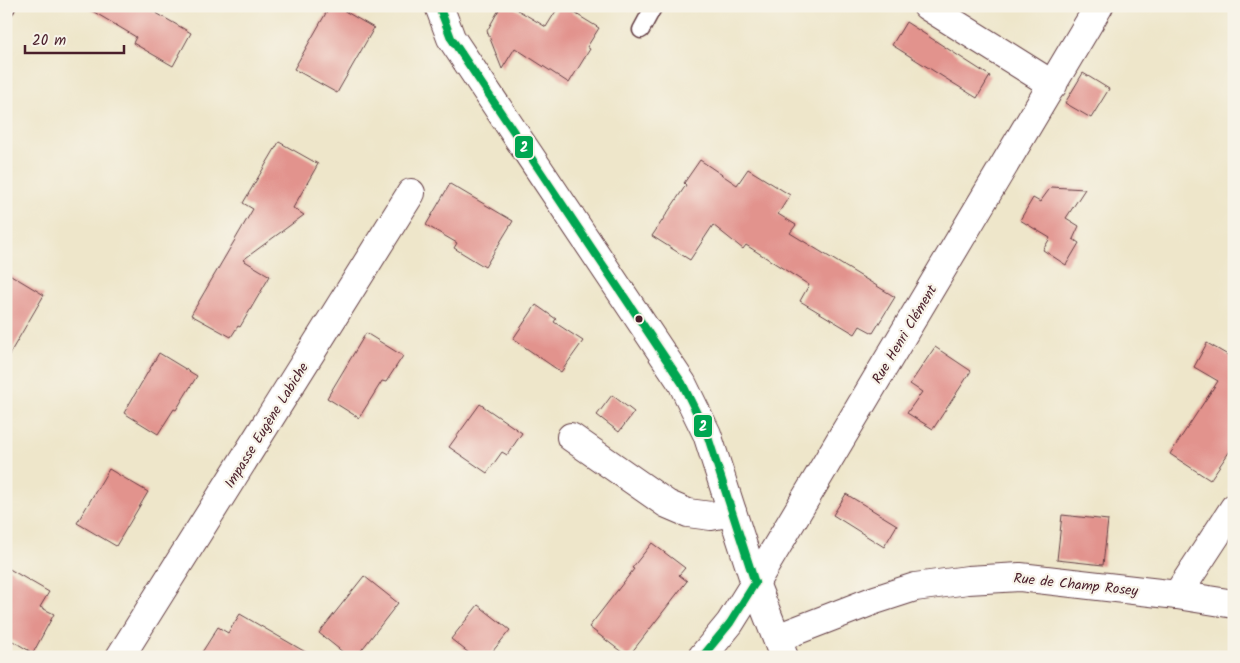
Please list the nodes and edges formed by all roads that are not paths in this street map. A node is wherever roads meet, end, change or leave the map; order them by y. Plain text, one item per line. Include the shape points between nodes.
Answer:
1 (439, 6) edge
2 (654, 6) edge
3 (927, 6) edge
4 (1100, 6) edge
5 (641, 30) dead end
6 (1053, 85) junction
7 (411, 193) dead end
8 (571, 437) dead end
9 (1234, 508) edge
10 (732, 512) junction
11 (755, 583) junction
12 (1177, 595) junction
13 (1234, 604) edge
14 (780, 647) edge
15 (120, 657) edge
16 (702, 657) edge

1 - 10 street via 451,38 682,383 707,434
2 - 5 lane
3 - 6 street
4 - 6 street, Rue Henri Clément
6 - 11 street, Rue Henri Clément
7 - 15 street, Impasse Eugène Labiche
8 - 10 street via 667,504 688,513 711,516
9 - 12 street
10 - 11 street
11 - 14 street
11 - 16 street, Rue Henri Clément via 730,623
12 - 13 street, Rue de Champ Rosey
12 - 14 street, Rue de Champ Rosey via 1020,576 968,580 915,587 875,600

